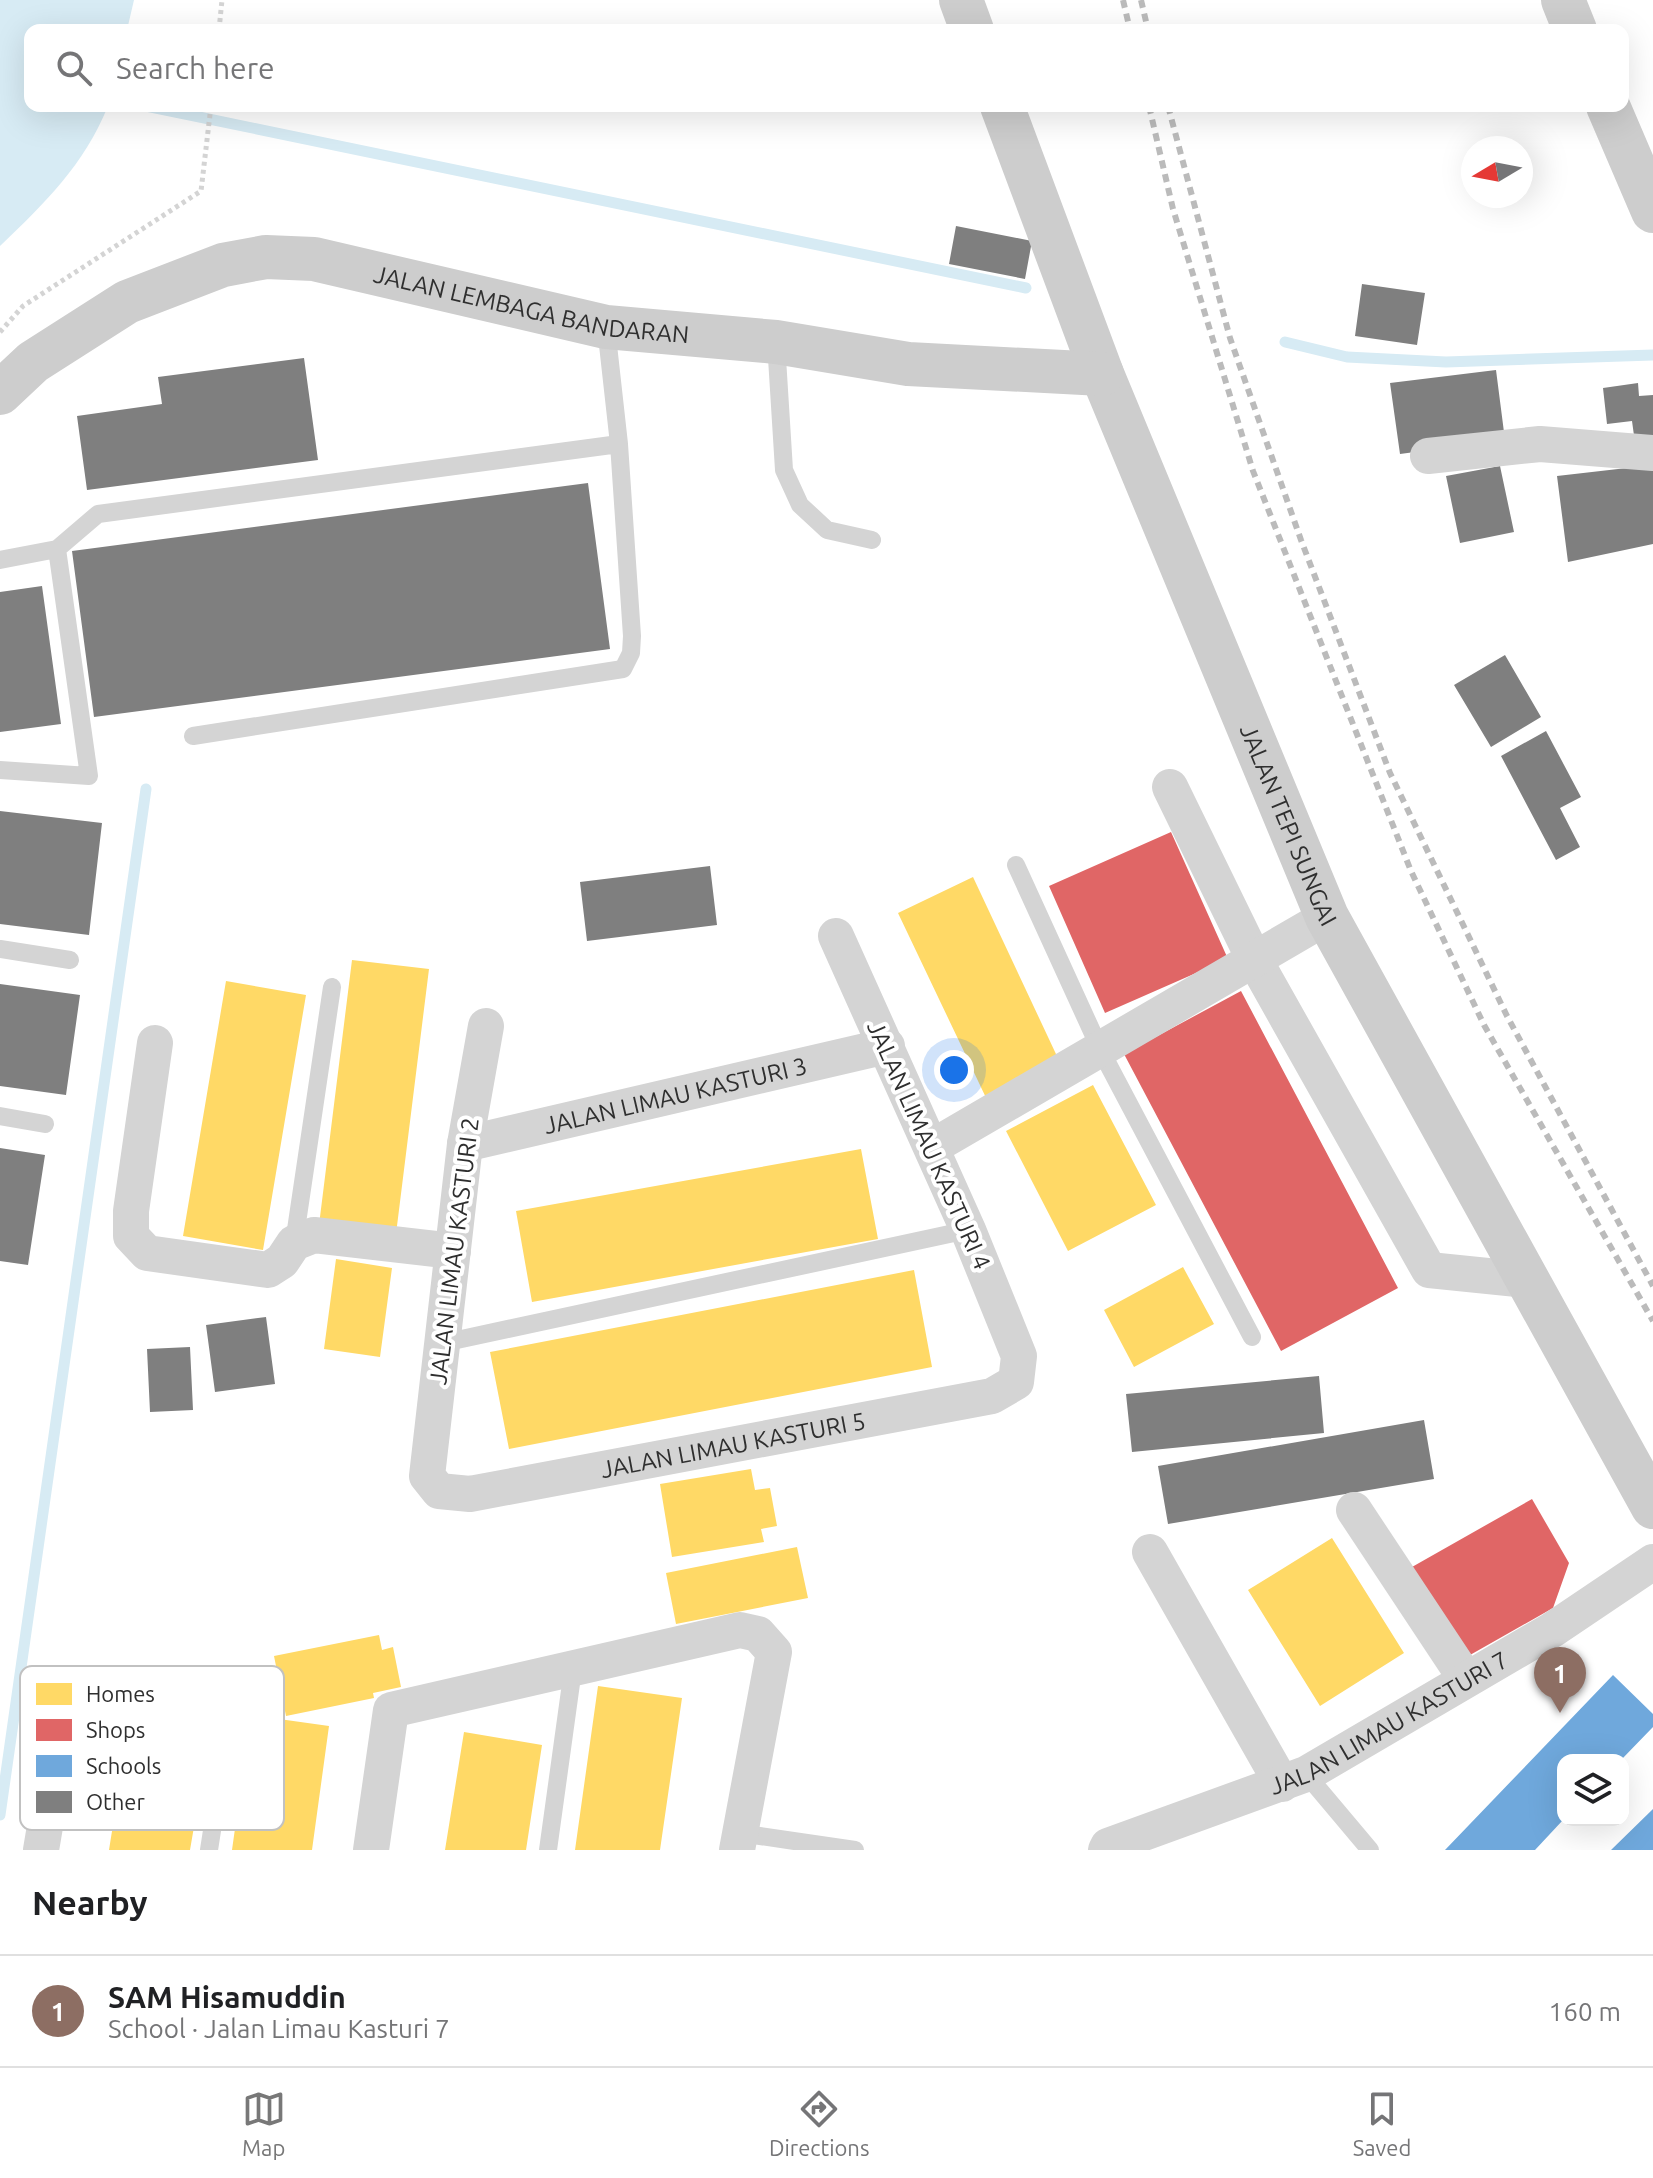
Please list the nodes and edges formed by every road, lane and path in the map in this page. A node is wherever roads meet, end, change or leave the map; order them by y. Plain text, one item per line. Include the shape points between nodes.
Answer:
1 (222, 0) edge
2 (961, 0) edge
3 (1563, 0) edge
4 (220, 24) edge
5 (970, 24) edge
6 (1573, 24) edge
7 (210, 112) edge
8 (1004, 112) edge
9 (1611, 112) edge
10 (1653, 211) edge
11 (606, 327) junction
12 (0, 332) edge
13 (776, 342) junction
14 (1102, 374) junction
15 (0, 393) edge
16 (619, 444) junction
17 (1653, 453) edge
18 (1428, 456) dead end
19 (872, 540) dead end
20 (57, 549) junction
21 (0, 560) edge
22 (193, 736) dead end
23 (0, 770) edge
24 (1170, 787) dead end
25 (1016, 865) dead end
26 (1327, 917) junction
27 (836, 936) dead end
28 (0, 949) edge
29 (1254, 959) junction
30 (70, 960) dead end
31 (332, 987) dead end
32 (486, 1026) dead end
33 (155, 1043) dead end
34 (887, 1046) junction
35 (1100, 1049) junction
36 (0, 1116) edge
37 (45, 1124) dead end
38 (465, 1144) junction
39 (932, 1147) junction
40 (968, 1230) junction
41 (294, 1243) junction
42 (453, 1251) junction
43 (1527, 1280) junction
44 (1252, 1337) dead end
45 (443, 1343) junction
46 (1019, 1356) joint
47 (427, 1476) joint
48 (1653, 1507) edge
49 (1354, 1510) dead end
50 (1150, 1552) dead end
51 (1653, 1562) edge
52 (573, 1669) junction
53 (1466, 1679) junction
54 (1294, 1779) junction
55 (44, 1830) edge
56 (212, 1830) edge
57 (738, 1841) edge
58 (41, 1850) edge
59 (209, 1850) edge
60 (371, 1850) edge
61 (548, 1850) edge
62 (855, 1850) edge
63 (1106, 1850) edge
64 (1370, 1850) edge

1 - 4 path
2 - 5 main road
3 - 6 main road
7 - 12 path via 201,191 23,306
8 - 14 main road, JALAN TEPI SUNGAI
9 - 10 main road
11 - 13 main road, JALAN LEMBAGA BANDARAN
11 - 15 main road, JALAN LEMBAGA BANDARAN via 314,259 266,257 223,265 127,302 33,362
11 - 16 lane
13 - 14 main road, JALAN LEMBAGA BANDARAN via 908,364
13 - 19 lane via 784,470 800,505 827,530
14 - 26 main road, JALAN TEPI SUNGAI
16 - 20 lane via 98,514
16 - 22 lane via 632,636 623,669
17 - 18 street via 1540,444
20 - 21 lane
20 - 23 lane via 89,776
24 - 29 street
25 - 35 lane
26 - 29 street
26 - 43 main road, JALAN TEPI SUNGAI
27 - 34 street, JALAN LIMAU KASTURI 4
28 - 30 lane
29 - 35 street
29 - 43 street via 1429,1270
31 - 41 lane
32 - 38 street, JALAN LIMAU KASTURI 2
33 - 41 street via 131,1236 147,1253 268,1270
34 - 38 street, JALAN LIMAU KASTURI 3
34 - 39 street, JALAN LIMAU KASTURI 4
35 - 39 street
35 - 44 lane
36 - 37 lane
38 - 42 street, JALAN LIMAU KASTURI 2
39 - 40 street, JALAN LIMAU KASTURI 4
40 - 45 lane
40 - 46 street, JALAN LIMAU KASTURI 4
41 - 42 street via 314,1235
42 - 45 street, JALAN LIMAU KASTURI 2
43 - 48 main road, JALAN TEPI SUNGAI
45 - 47 street, JALAN LIMAU KASTURI 2
46 - 47 street, JALAN LIMAU KASTURI 5 via 1016,1382 992,1396 470,1494 439,1491
49 - 53 street
50 - 54 street
51 - 53 street, JALAN LIMAU KASTURI 7 via 1552,1630
52 - 57 street via 740,1630 758,1634 774,1652
52 - 60 street via 391,1710
52 - 61 lane
53 - 54 street, JALAN LIMAU KASTURI 7
54 - 63 street, JALAN LIMAU KASTURI 7
54 - 64 lane
55 - 58 street
56 - 59 lane
57 - 62 lane

